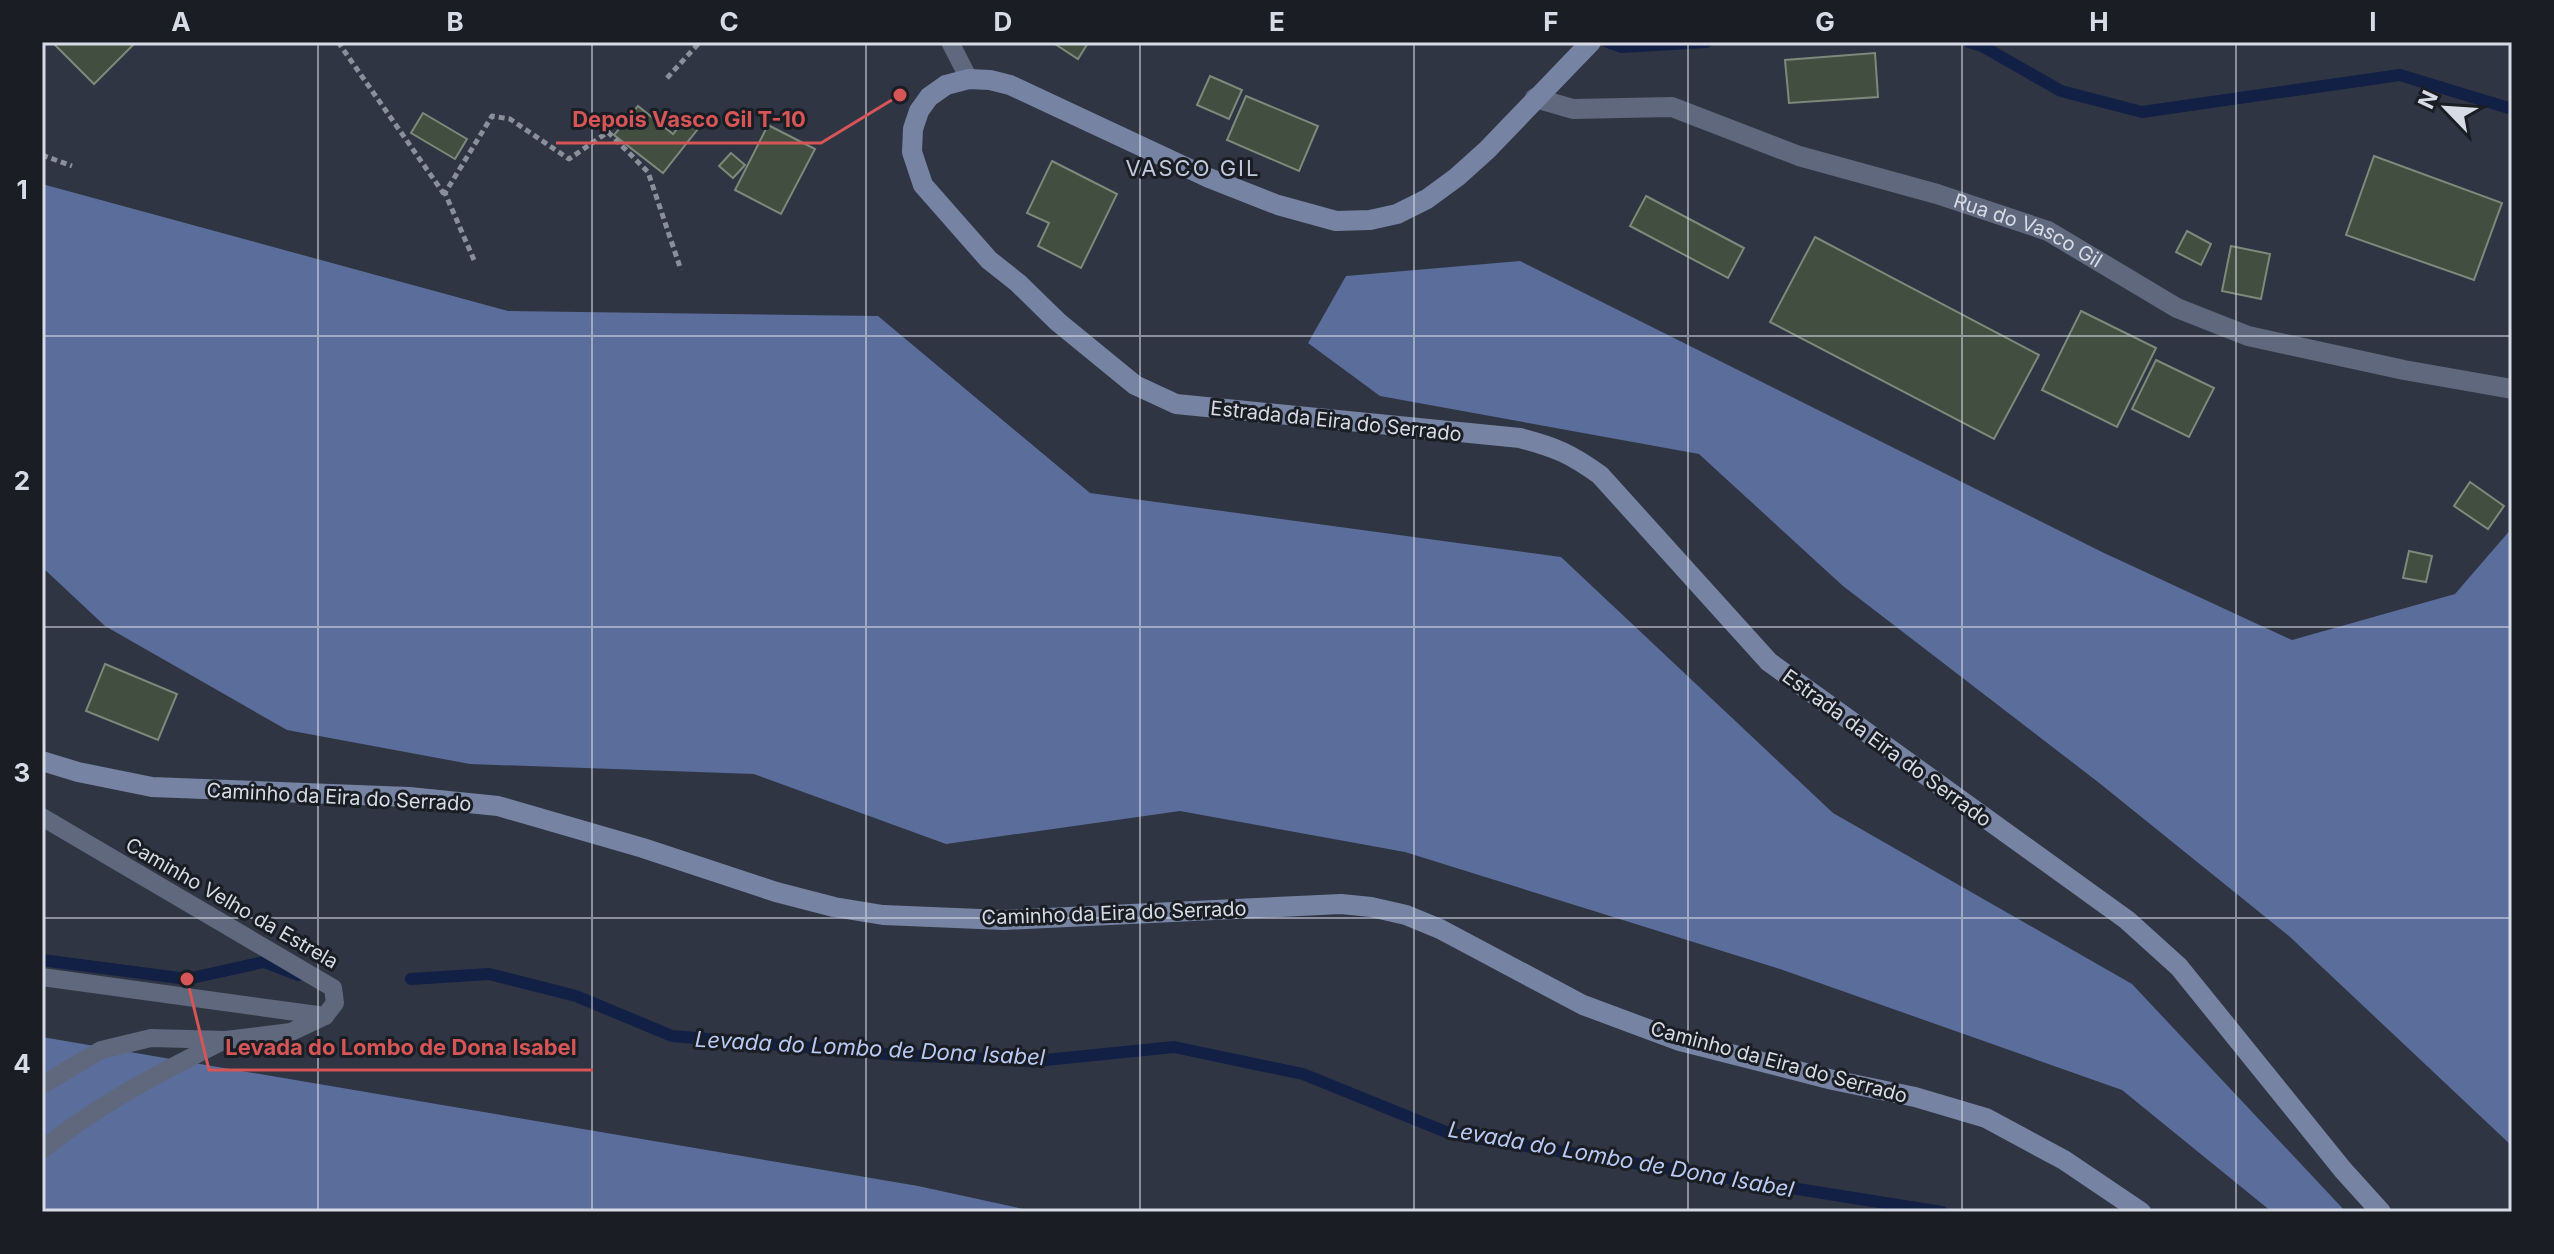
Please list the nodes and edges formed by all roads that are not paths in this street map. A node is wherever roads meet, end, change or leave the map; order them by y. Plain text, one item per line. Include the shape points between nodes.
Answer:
1 (950, 42) edge
2 (1591, 42) edge
3 (969, 79) junction
4 (1535, 98) junction
5 (2512, 389) edge
6 (42, 761) edge
7 (42, 817) edge
8 (42, 977) edge
9 (325, 1016) junction
10 (226, 1040) junction
11 (42, 1085) edge
12 (42, 1150) edge
13 (2141, 1212) edge
14 (2381, 1212) edge

1 - 3 lane
2 - 4 main road
3 - 4 main road via 1010,85 1209,178 1336,221 1397,214 1427,199 1487,150
3 - 14 main road, Estrada da Eira do Serrado via 946,85 919,111 912,152 923,185 989,260 1135,385 1176,404 1520,438 1571,454 1600,475 1769,662 2127,920 2179,967
4 - 5 street, Rua do Vasco Gil via 1573,109 1672,107 1799,156 2048,231 2177,308 2248,336
6 - 13 main road, Caminho da Eira do Serrado via 152,787 409,797 498,806 776,892 883,915 1004,920 1341,904 1371,907 1440,929 1583,1005 1680,1041 1986,1118 2064,1160
7 - 9 lane, Caminho Velho da Estrela via 333,988 335,1003
8 - 9 lane
9 - 10 lane via 291,1032
10 - 11 lane via 151,1038 101,1050
10 - 12 lane via 141,1082

